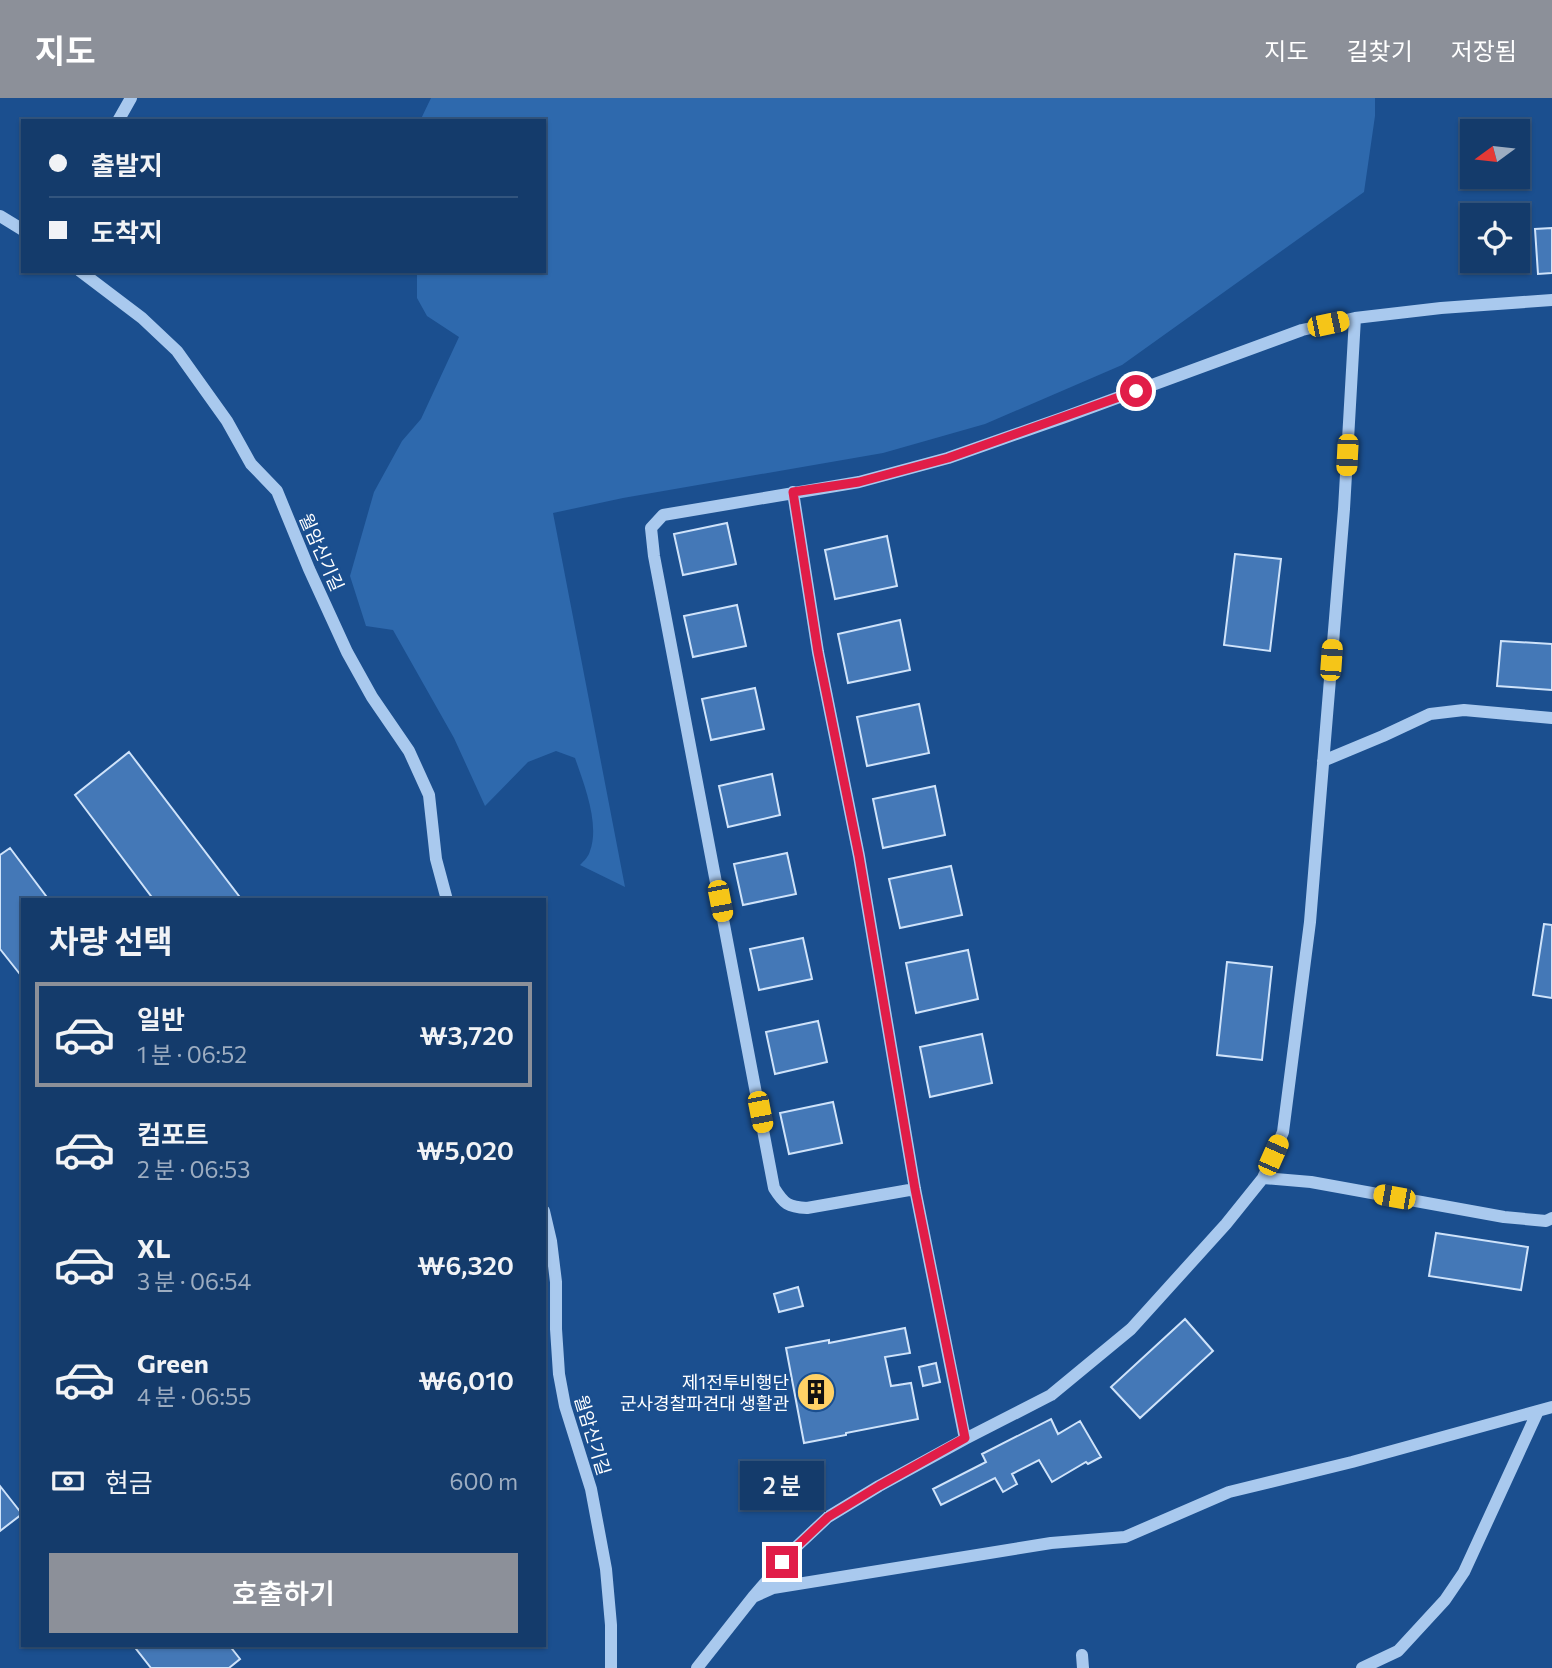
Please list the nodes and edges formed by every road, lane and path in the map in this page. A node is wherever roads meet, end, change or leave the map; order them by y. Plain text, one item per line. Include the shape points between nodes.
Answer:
1 (131, 98) edge
2 (119, 119) edge
3 (0, 216) edge
4 (21, 229) edge
5 (83, 273) edge
6 (1552, 300) edge
7 (1355, 318) junction
8 (793, 492) junction
9 (1552, 718) edge
10 (1323, 761) junction
11 (446, 898) edge
12 (1263, 1178) junction
13 (915, 1189) junction
14 (1552, 1219) edge
15 (546, 1220) edge
16 (1552, 1407) edge
17 (1538, 1411) junction
18 (965, 1438) junction
19 (753, 1597) junction
20 (611, 1668) edge
21 (697, 1668) edge
22 (1362, 1668) edge

1 - 2 street
3 - 4 street
5 - 11 street, 월암신기길 via 177,351 251,464 277,491 347,652 409,751 429,795 436,859
6 - 7 street
7 - 8 street via 1302,330 948,458 859,482
7 - 10 street
8 - 13 street
8 - 13 street via 663,515 650,528 654,556 774,1188 783,1202 807,1209
9 - 10 street via 1464,710 1430,714
10 - 12 street via 1310,922 1283,1132
12 - 14 street via 1311,1182 1504,1217
12 - 18 street via 1131,1329 1051,1395
13 - 18 street
15 - 20 street, 월암신기길 via 556,1282 559,1374 592,1489 606,1569
16 - 17 street
17 - 19 street via 1229,1492 1125,1537 1051,1544 773,1588
17 - 22 street via 1464,1572 1445,1600 1398,1651
18 - 19 street via 828,1517
19 - 21 street

